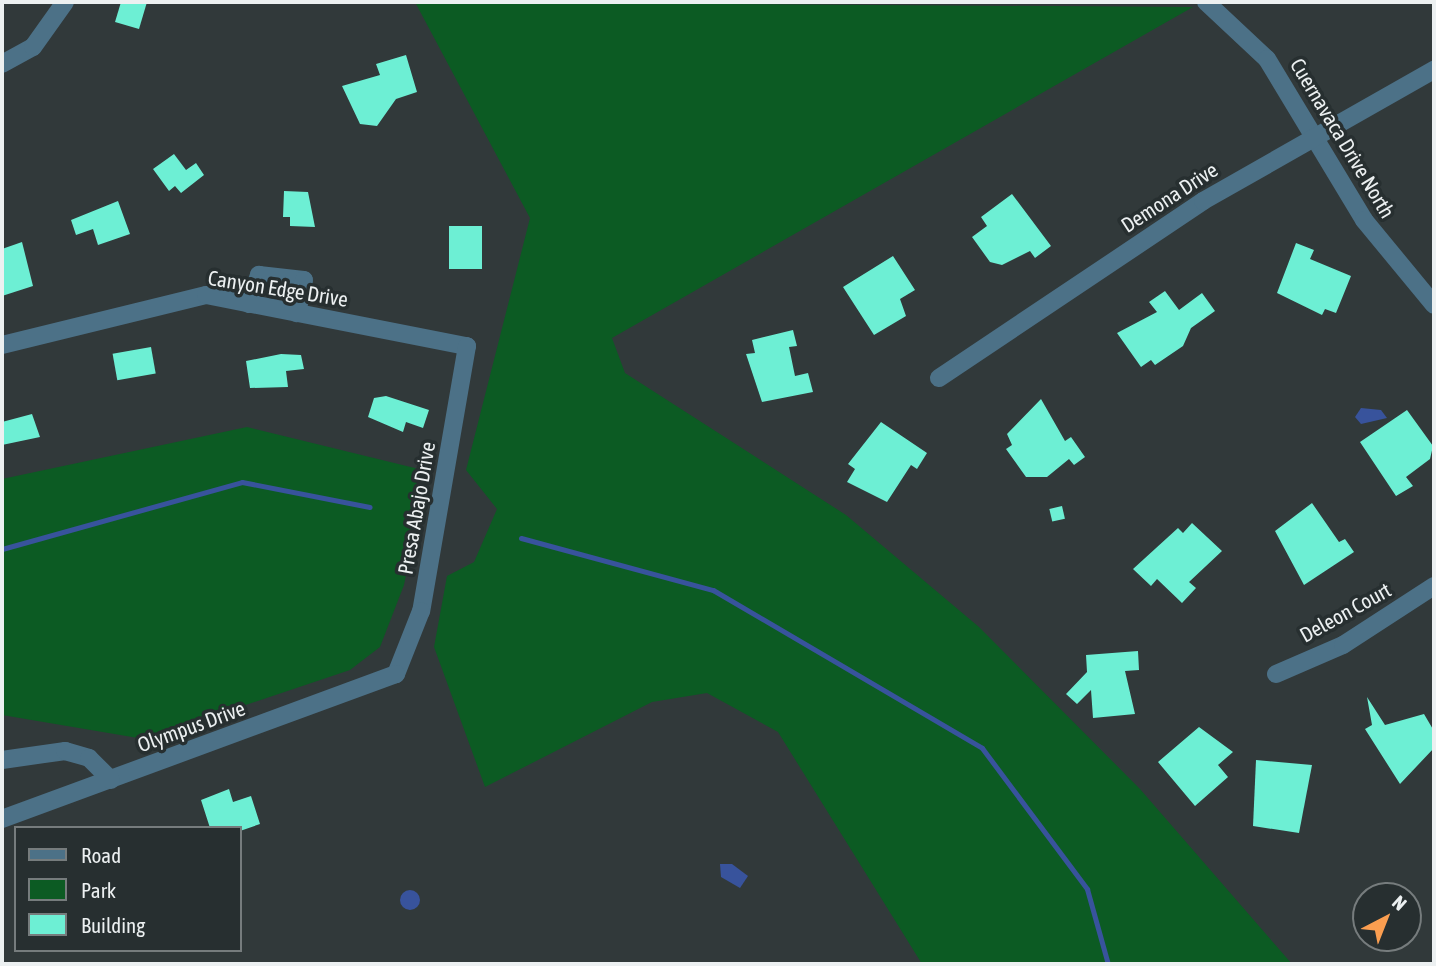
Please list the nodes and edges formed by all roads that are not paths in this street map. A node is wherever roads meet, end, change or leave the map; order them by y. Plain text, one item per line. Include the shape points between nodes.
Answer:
1 (65, 2) edge
2 (1206, 2) edge
3 (2, 64) edge
4 (1434, 70) edge
5 (1317, 135) junction
6 (249, 304) junction
7 (1434, 305) edge
8 (297, 313) junction
9 (2, 345) edge
10 (467, 346) joint
11 (939, 378) dead end
12 (1434, 586) edge
13 (396, 674) joint
14 (1276, 674) dead end
15 (2, 760) edge
16 (111, 780) junction
17 (2, 819) edge

1 - 3 street via 33,47
2 - 5 street, Cuernavaca Drive North via 1267,59
4 - 5 street, Demona Drive
5 - 7 street, Cuernavaca Drive North via 1364,220
5 - 11 street, Demona Drive via 1203,201
6 - 8 street, Canyon Edge Drive
6 - 8 street via 259,275 304,280
6 - 9 street, Canyon Edge Drive via 206,295
8 - 10 street, Canyon Edge Drive
10 - 13 street, Presa Abajo Drive via 421,611
12 - 14 street, Deleon Court via 1343,645
13 - 16 street, Olympus Drive
15 - 16 street via 65,751 89,758
16 - 17 street, Olympus Drive

